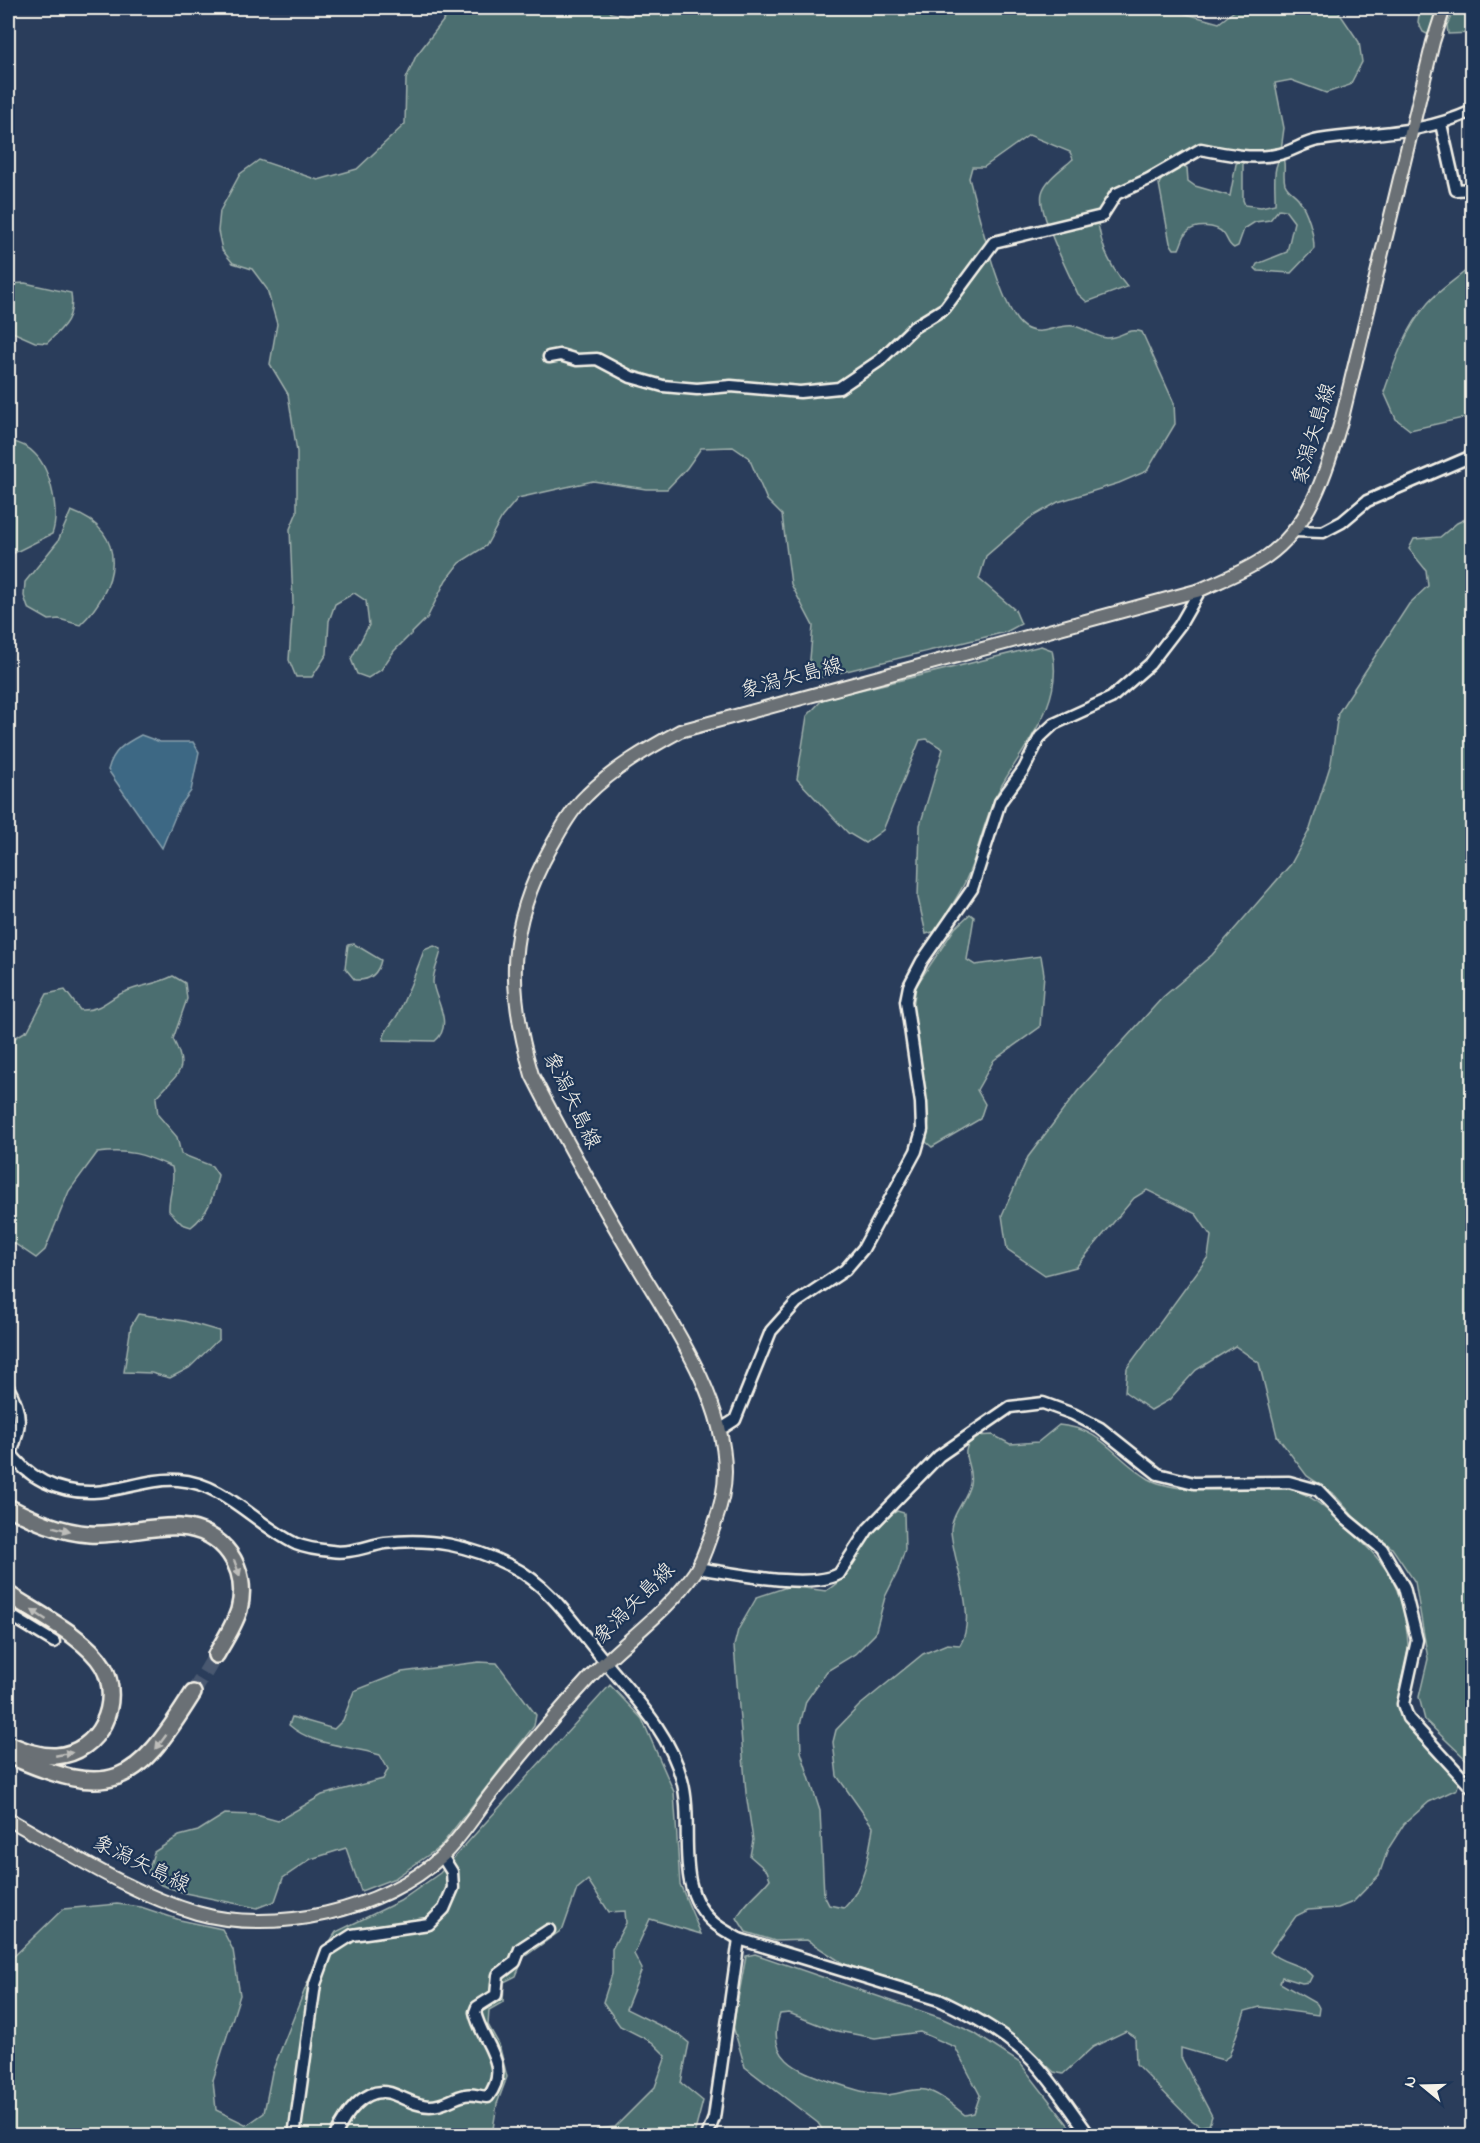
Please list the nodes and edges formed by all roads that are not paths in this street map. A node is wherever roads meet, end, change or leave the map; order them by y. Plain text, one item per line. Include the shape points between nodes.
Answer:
1 (1444, 8) edge
2 (1473, 111) edge
3 (1441, 124) junction
4 (1412, 131) junction
5 (1473, 189) edge
6 (549, 357) dead end
7 (1473, 456) edge
8 (1294, 531) junction
9 (1200, 590) junction
10 (8, 1387) edge
11 (720, 1429) junction
12 (9, 1452) edge
13 (8, 1507) edge
14 (697, 1568) junction
15 (8, 1594) edge
16 (8, 1614) edge
17 (54, 1642) dead end
18 (216, 1655) tunnel mouth
19 (605, 1661) junction
20 (193, 1693) tunnel mouth
21 (8, 1744) edge
22 (8, 1755) edge
23 (1473, 1788) edge
24 (8, 1819) edge
25 (442, 1856) junction
26 (549, 1930) dead end
27 (739, 1939) junction
28 (294, 2136) edge
29 (335, 2136) edge
30 (707, 2136) edge
31 (1090, 2136) edge

1 - 4 main road, 象潟矢島線
2 - 3 street
3 - 4 street
3 - 5 street via 1456,190
4 - 6 street via 1316,141 1279,155 1230,155 1201,149 1116,194 1102,216 994,242 945,308 914,327 879,362 839,388 800,392 663,386 631,377 597,359
4 - 8 main road, 象潟矢島線 via 1331,457 1314,501
7 - 8 street via 1367,501 1323,532
8 - 9 main road, 象潟矢島線 via 1267,556
9 - 11 street via 1180,625 1150,664 1111,698 1054,724 1040,737 1024,769 1000,802 972,889 909,986 906,1001 921,1103 922,1130 916,1151 863,1249 845,1270 797,1302 771,1331 735,1420
9 - 11 main road, 象潟矢島線 via 680,731 599,783 571,815 549,851 534,880 514,959 520,1034 532,1075 697,1371
10 - 12 street via 19,1406 20,1421
11 - 14 main road, 象潟矢島線 via 725,1475 721,1506
12 - 19 street via 25,1472 67,1489 93,1492 142,1482 179,1480 200,1485 223,1494 299,1545 348,1552 406,1540 448,1542 481,1552 515,1568 545,1591
13 -> 18 highway via 42,1524 86,1534 178,1527 195,1529 221,1542 238,1568 241,1597 235,1620
14 - 19 main road, 象潟矢島線 via 656,1615
14 - 23 street via 794,1581 832,1578 839,1574 868,1529 939,1456 1010,1407 1043,1403 1100,1428 1158,1474 1194,1483 1289,1482 1318,1490 1382,1549 1404,1587 1417,1640 1403,1704 1408,1718
21 -> 15 highway via 57,1756 79,1749 96,1736 104,1723 111,1692 105,1671 92,1651
16 - 17 street
19 - 25 main road, 象潟矢島線 via 550,1720
19 - 27 street via 654,1721 682,1780 688,1881 694,1898 713,1922
20 -> 22 highway via 150,1755 117,1776 101,1780 65,1778
24 - 25 main road, 象潟矢島線 via 160,1900 200,1914 258,1921 311,1917 373,1899
25 - 28 street via 452,1872 453,1888 444,1909 429,1924 352,1935 327,1952 315,1984
26 - 29 street via 520,1949 515,1962 498,1975 496,1995 475,2012 497,2061 496,2082 488,2097 467,2094 439,2106 426,2106 377,2091 348,2114
27 - 30 street via 714,2118
27 - 31 street via 961,2009 1033,2061

